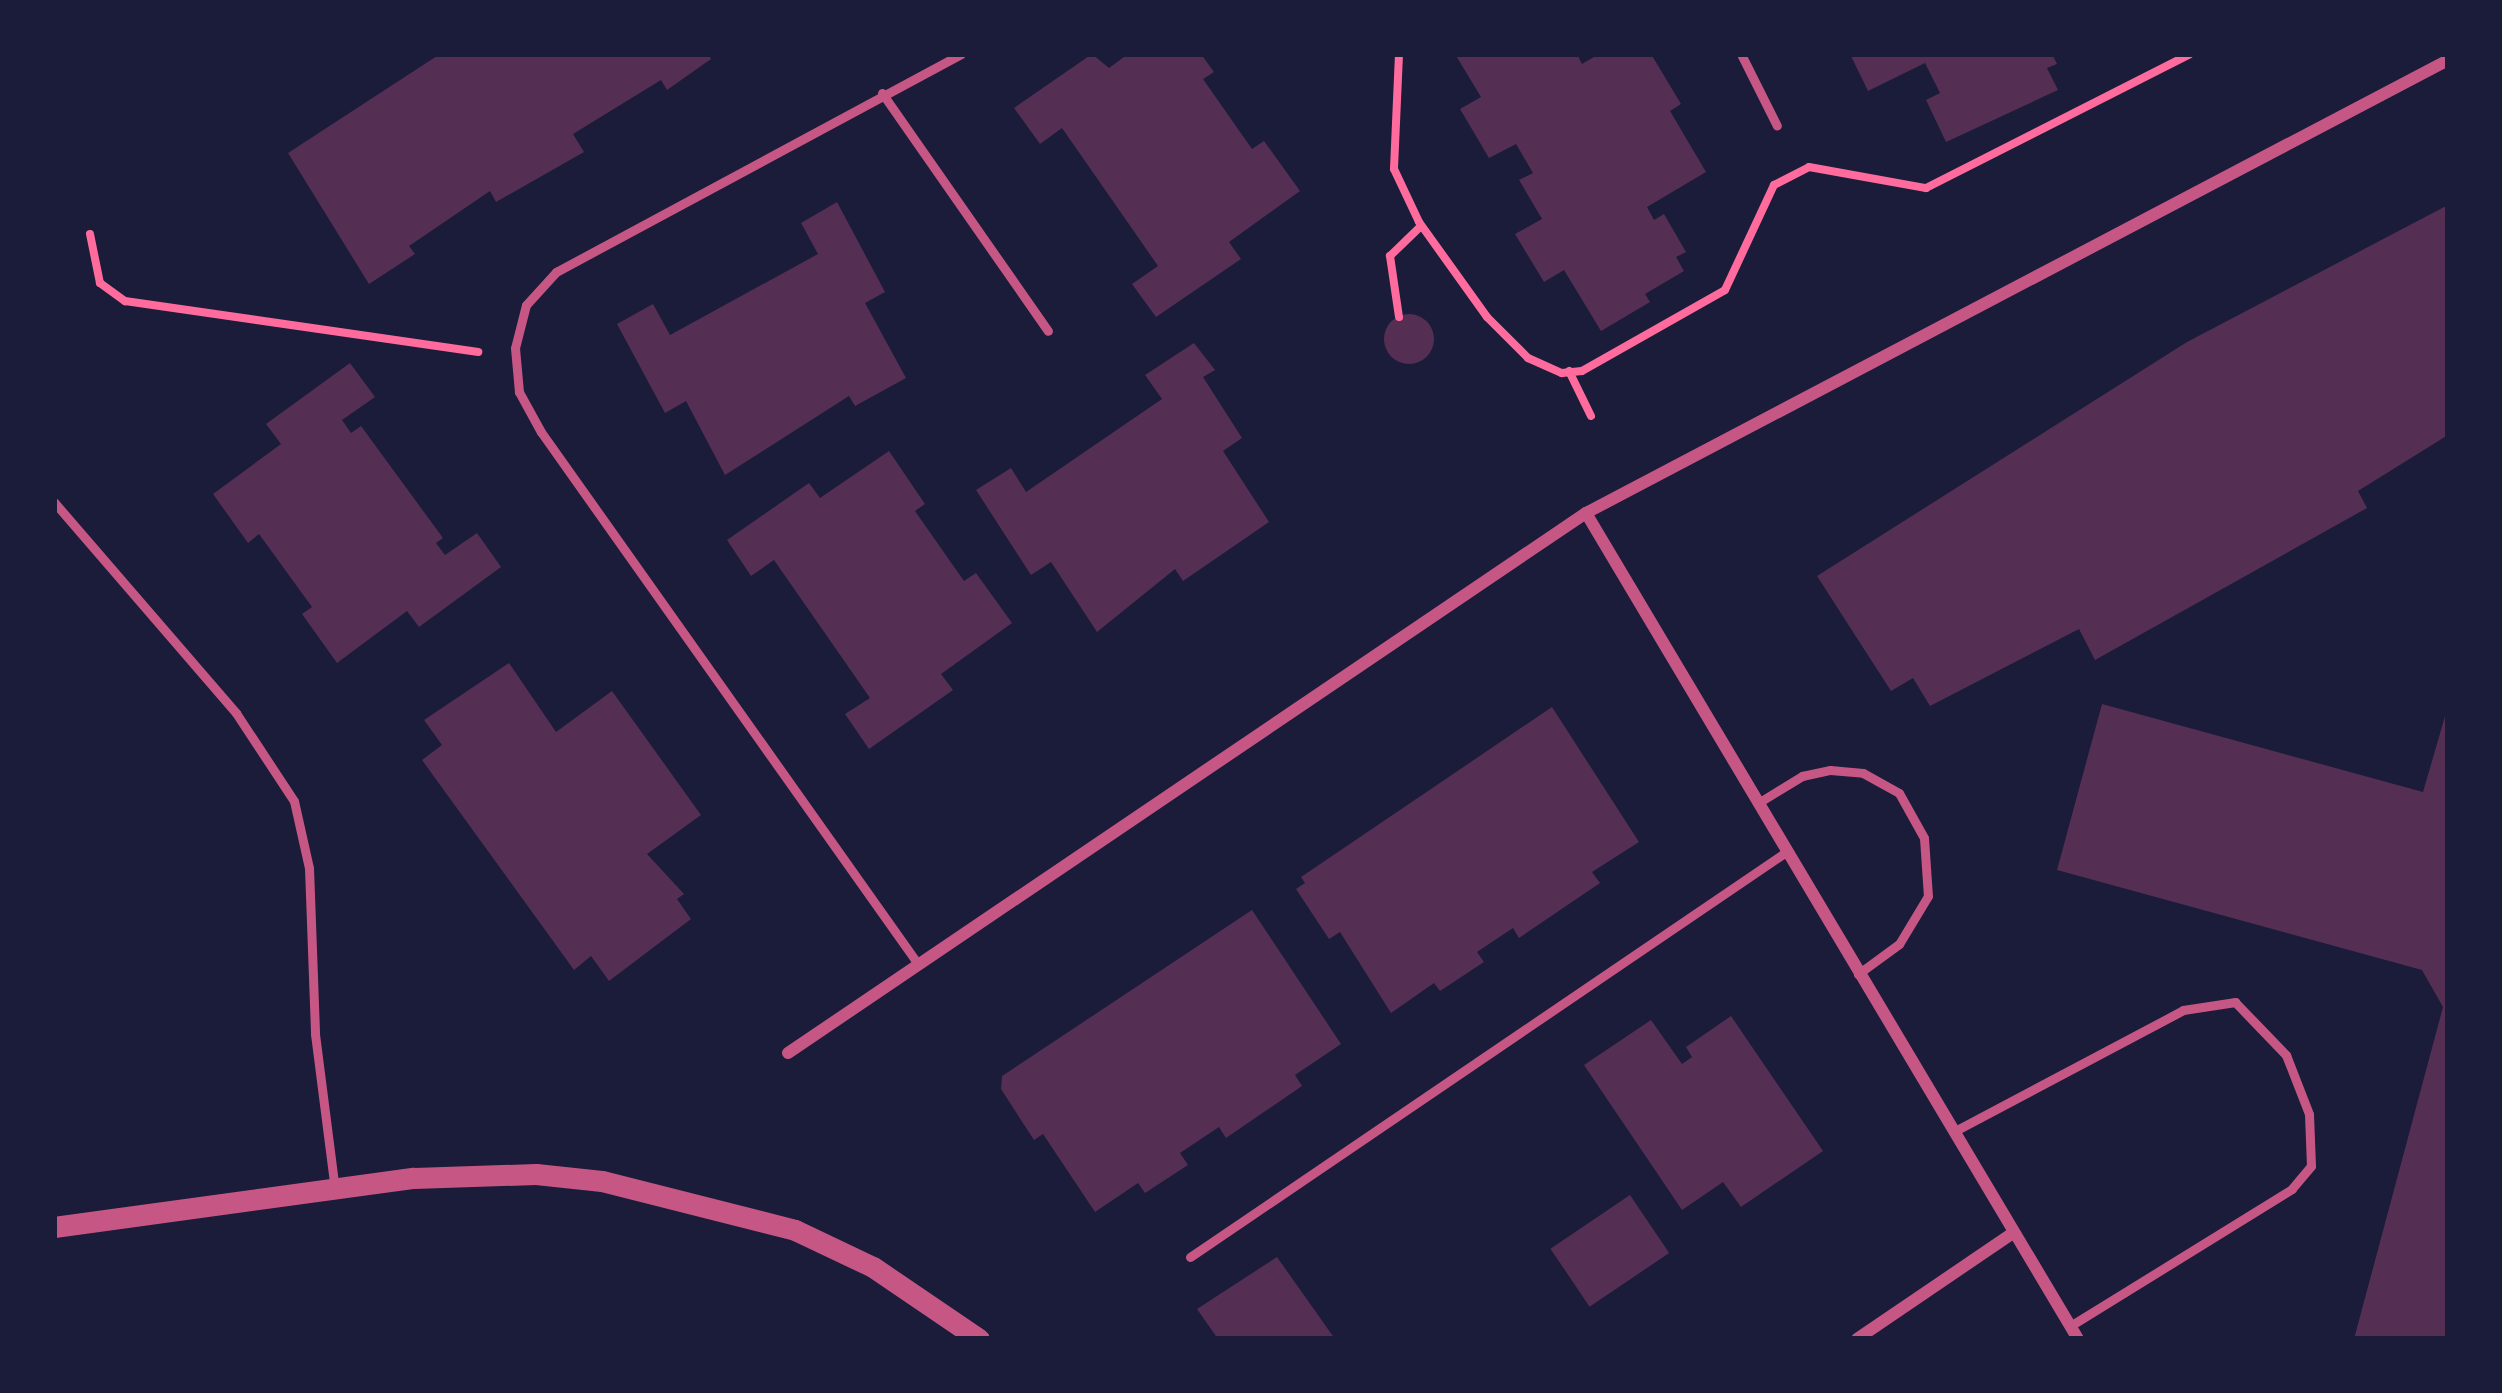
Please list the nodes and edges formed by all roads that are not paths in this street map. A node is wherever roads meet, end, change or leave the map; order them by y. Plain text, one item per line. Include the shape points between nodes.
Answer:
1 (961, 54) edge
2 (1741, 54) edge
3 (2448, 60) edge
4 (882, 93) junction
5 (1777, 126) dead end
6 (1048, 331) dead end
7 (54, 502) edge
8 (1586, 513) junction
9 (1758, 802) junction
10 (1786, 851) junction
11 (918, 964) junction
12 (1858, 974) junction
13 (788, 1053) dead end
14 (1953, 1132) junction
15 (334, 1190) junction
16 (54, 1227) edge
17 (2013, 1234) junction
18 (1190, 1257) dead end
19 (2074, 1332) edge
20 (979, 1339) edge
21 (1857, 1339) edge

1 - 4 lane
2 - 5 lane
3 - 8 street
4 - 6 lane
4 - 11 lane via 556,272 526,305 515,358 519,392 541,432
7 - 15 lane via 236,713 293,801 311,889 315,1034
8 - 9 street
8 - 11 street
9 - 10 street
9 - 12 lane via 1830,770 1863,773 1899,793 1924,838 1928,896 1899,944
10 - 12 street
10 - 18 lane
11 - 13 street
12 - 14 street
14 - 17 street
14 - 19 lane via 2135,1031 2214,1002 2249,1010 2286,1054 2309,1114 2312,1166 2292,1189
15 - 16 street
15 - 20 street via 536,1174 664,1191 836,1248
17 - 19 street
17 - 21 street

